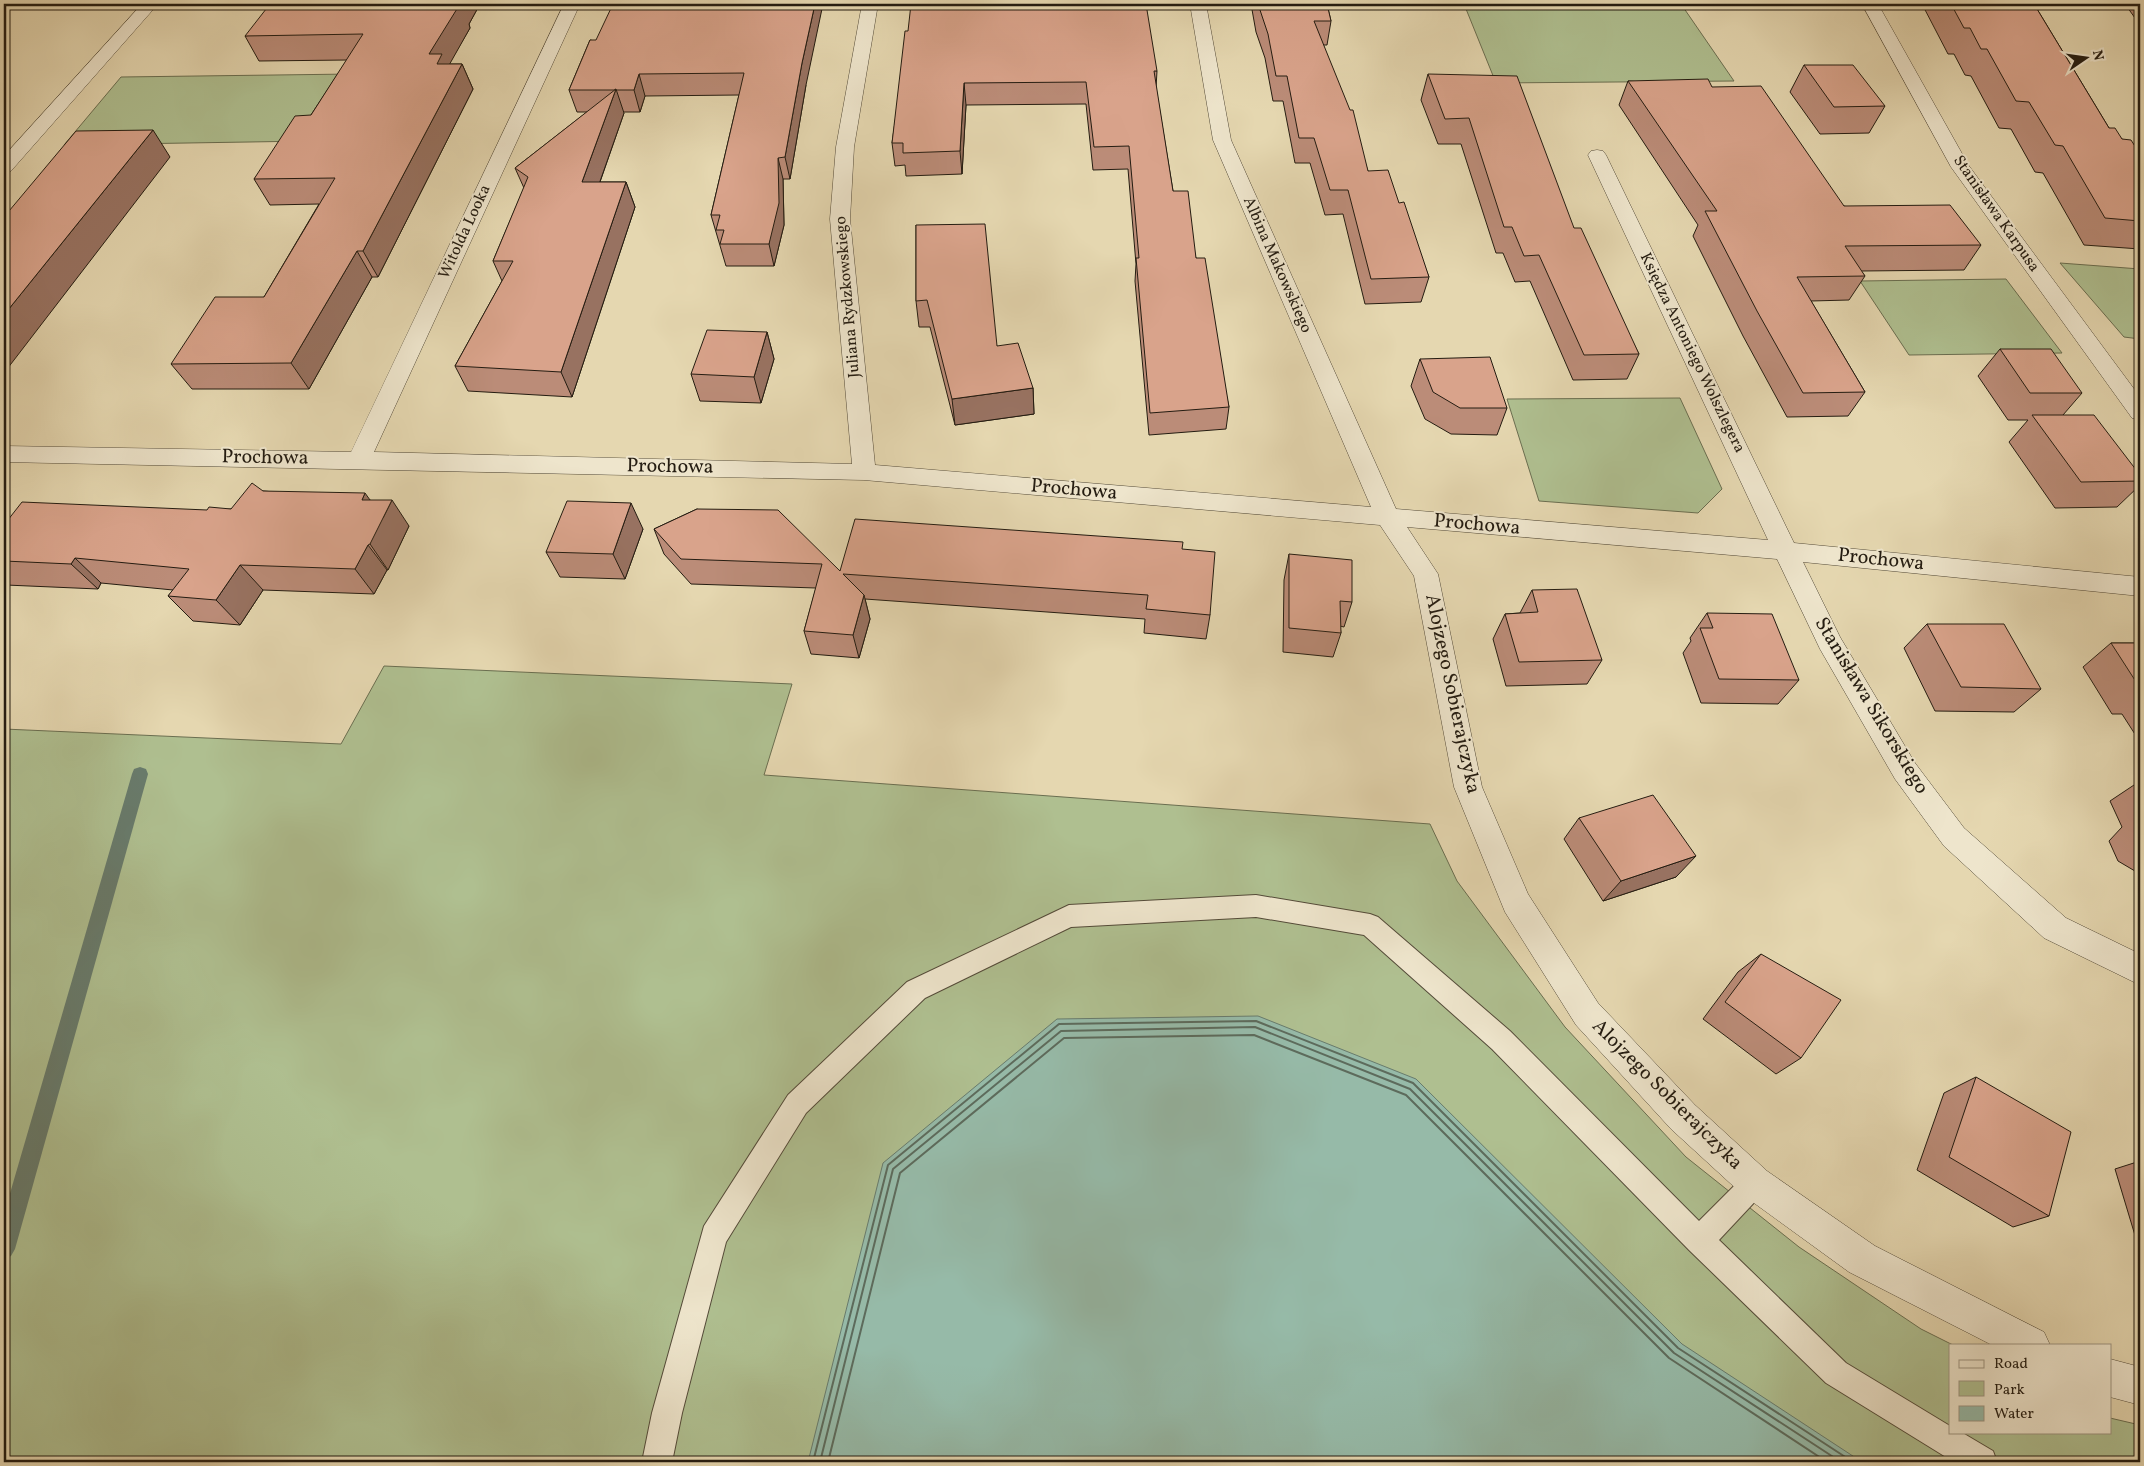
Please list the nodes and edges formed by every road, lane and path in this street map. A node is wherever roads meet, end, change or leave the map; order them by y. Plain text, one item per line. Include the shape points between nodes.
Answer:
1 (150, 4) edge
2 (572, 4) edge
3 (870, 4) edge
4 (1198, 4) edge
5 (1870, 4) edge
6 (1597, 155) dead end
7 (4, 167) edge
8 (2140, 413) edge
9 (4, 454) edge
10 (359, 460) junction
11 (864, 472) junction
12 (1388, 518) junction
13 (1787, 551) junction
14 (2140, 586) edge
15 (2140, 970) edge
16 (1755, 1183) junction
17 (1699, 1240) junction
18 (2029, 1344) edge
19 (2112, 1379) edge
20 (2140, 1386) edge
21 (656, 1462) edge
22 (1982, 1462) edge

1 - 7 street
2 - 10 street, Witolda Looka
3 - 11 street, Juliana Rydzkowskiego via 845,147 840,219
4 - 12 street, Albina Makowskiego via 1222,140
5 - 8 street, Stanisława Karpusa via 1960,167
6 - 13 street, Księdza Antoniego Wolszlegera
9 - 10 street, Prochowa
10 - 11 street, Prochowa
11 - 12 street, Prochowa
12 - 13 street, Prochowa
12 - 16 street, Alojzego Sobierajczyka via 1426,574 1468,786 1516,902 1587,1014 1684,1117
13 - 14 street, Prochowa
13 - 15 street, Stanisława Sikorskiego via 1834,650 1905,771 1954,837 2055,928
16 - 17 lane
16 - 18 street, Alojzego Sobierajczyka via 1862,1259
17 - 21 lane via 1501,1040 1370,925 1256,906 1069,916 916,990 796,1104 714,1236
17 - 22 lane via 1836,1373
19 - 20 street

